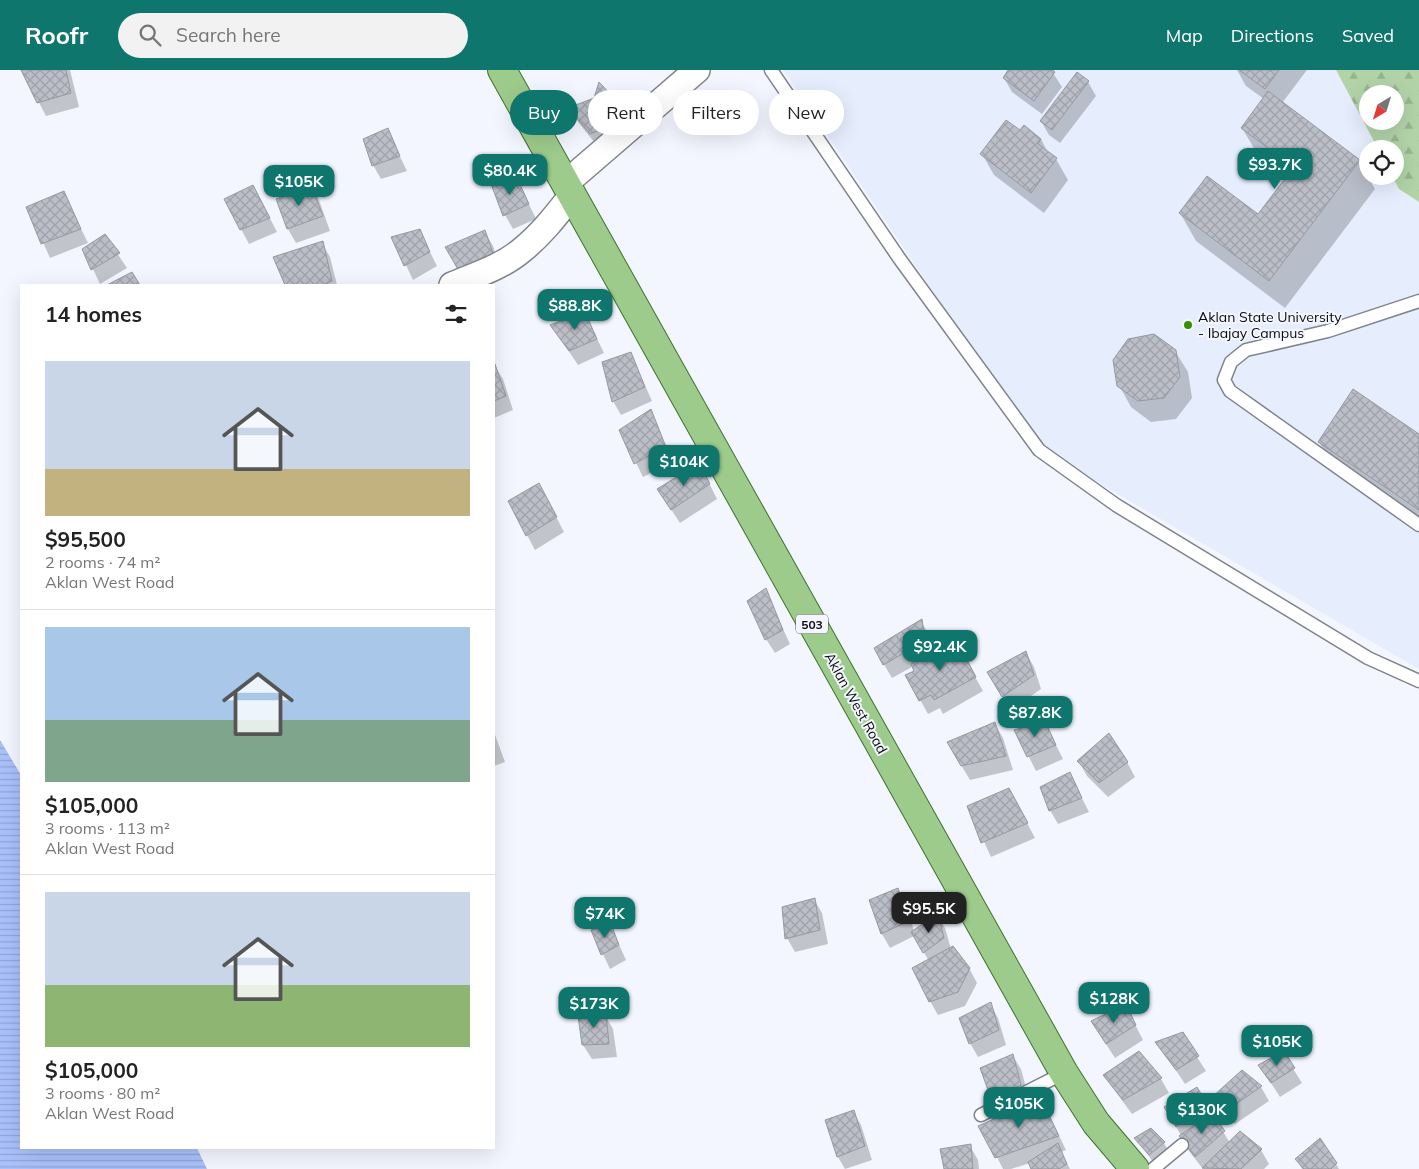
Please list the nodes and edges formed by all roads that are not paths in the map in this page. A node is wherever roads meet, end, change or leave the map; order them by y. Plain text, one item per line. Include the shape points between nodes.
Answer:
1 (502, 70) edge
2 (697, 70) edge
3 (771, 70) edge
4 (569, 189) junction
5 (454, 284) edge
6 (1419, 301) edge
7 (1419, 525) edge
8 (1419, 681) edge
9 (1064, 1073) junction
10 (981, 1115) dead end
11 (1182, 1145) dead end
12 (1135, 1169) edge
13 (1153, 1169) edge

1 - 4 main road, Aklan West Road / 503
2 - 4 street
3 - 8 lane via 899,258 1039,450 1116,505 1368,658
4 - 5 street via 538,236 522,251
4 - 9 main road, Aklan West Road / 503
6 - 7 lane via 1328,331 1246,350 1232,362 1224,380 1230,391
9 - 10 lane
9 - 12 main road, Aklan West Road / 503 via 1096,1123
11 - 13 lane

